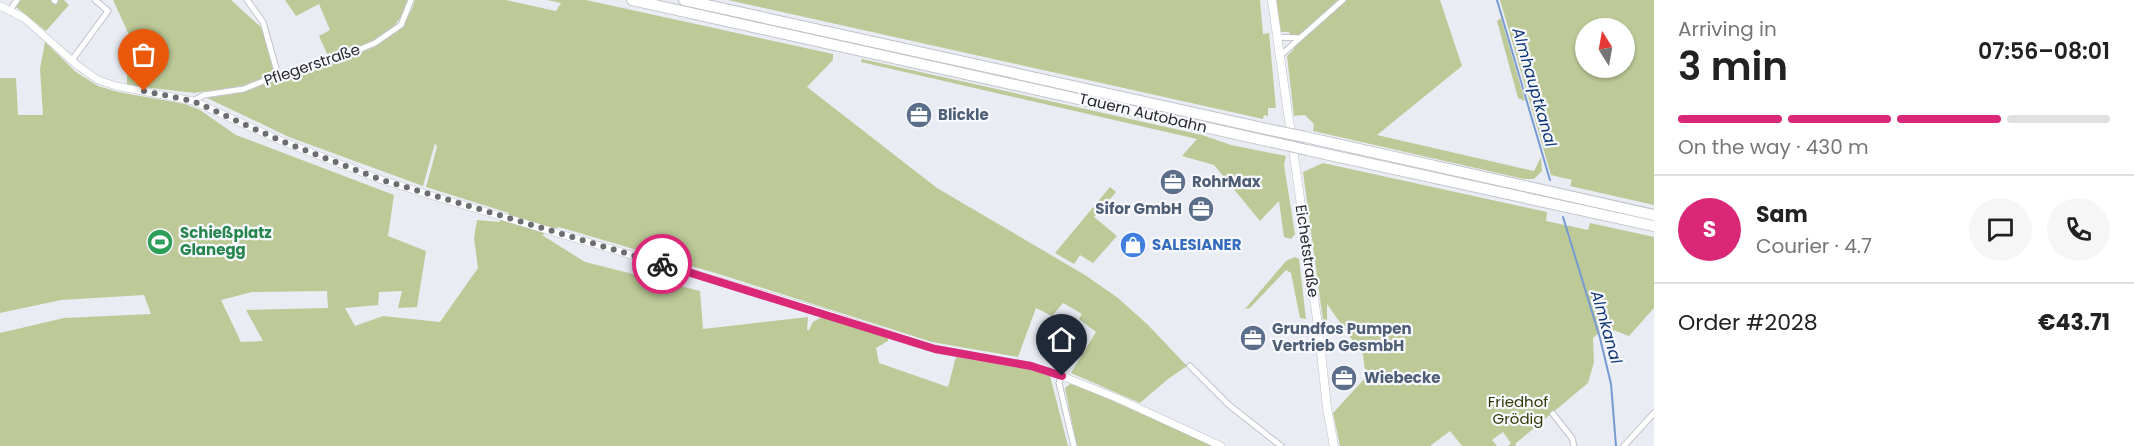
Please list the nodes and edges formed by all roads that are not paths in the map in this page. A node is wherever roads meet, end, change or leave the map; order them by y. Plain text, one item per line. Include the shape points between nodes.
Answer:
1 (17, 0) edge
2 (94, 0) edge
3 (247, 0) edge
4 (411, 0) edge
5 (632, 0) edge
6 (684, 0) edge
7 (1272, 0) edge
8 (1343, 0) edge
9 (0, 6) edge
10 (10, 10) junction
11 (1277, 37) junction
12 (1300, 38) junction
13 (1280, 57) junction
14 (72, 60) junction
15 (278, 75) junction
16 (193, 101) junction
17 (1654, 215) edge
18 (1654, 226) edge
19 (1190, 366) dead end
20 (1062, 376) junction
21 (1553, 414) dead end
22 (1654, 414) edge
23 (1074, 446) edge
24 (1221, 446) edge
25 (1281, 446) edge
26 (1334, 446) edge
27 (1574, 446) edge
28 (1624, 446) edge

1 - 10 street
2 - 14 street via 108,11
3 - 15 street via 263,22
4 - 15 street, Pflegerstraße via 401,25 386,37 342,57
5 - 18 highway, Tauern Autobahn, bridge
6 - 17 highway, Tauern Autobahn, bridge
7 - 11 main road, Eichetstraße
8 - 12 street
9 - 10 street
10 - 14 street
11 - 12 street
11 - 13 main road, Eichetstraße
12 - 13 street
13 - 26 main road, Eichetstraße
14 - 16 street via 107,84
15 - 16 street, Pflegerstraße via 244,89 204,95
16 - 20 street via 279,140 402,186 925,346 1031,366
19 - 25 street via 1229,405
20 - 23 street via 1059,383
20 - 24 street
21 - 27 street
22 - 28 street

